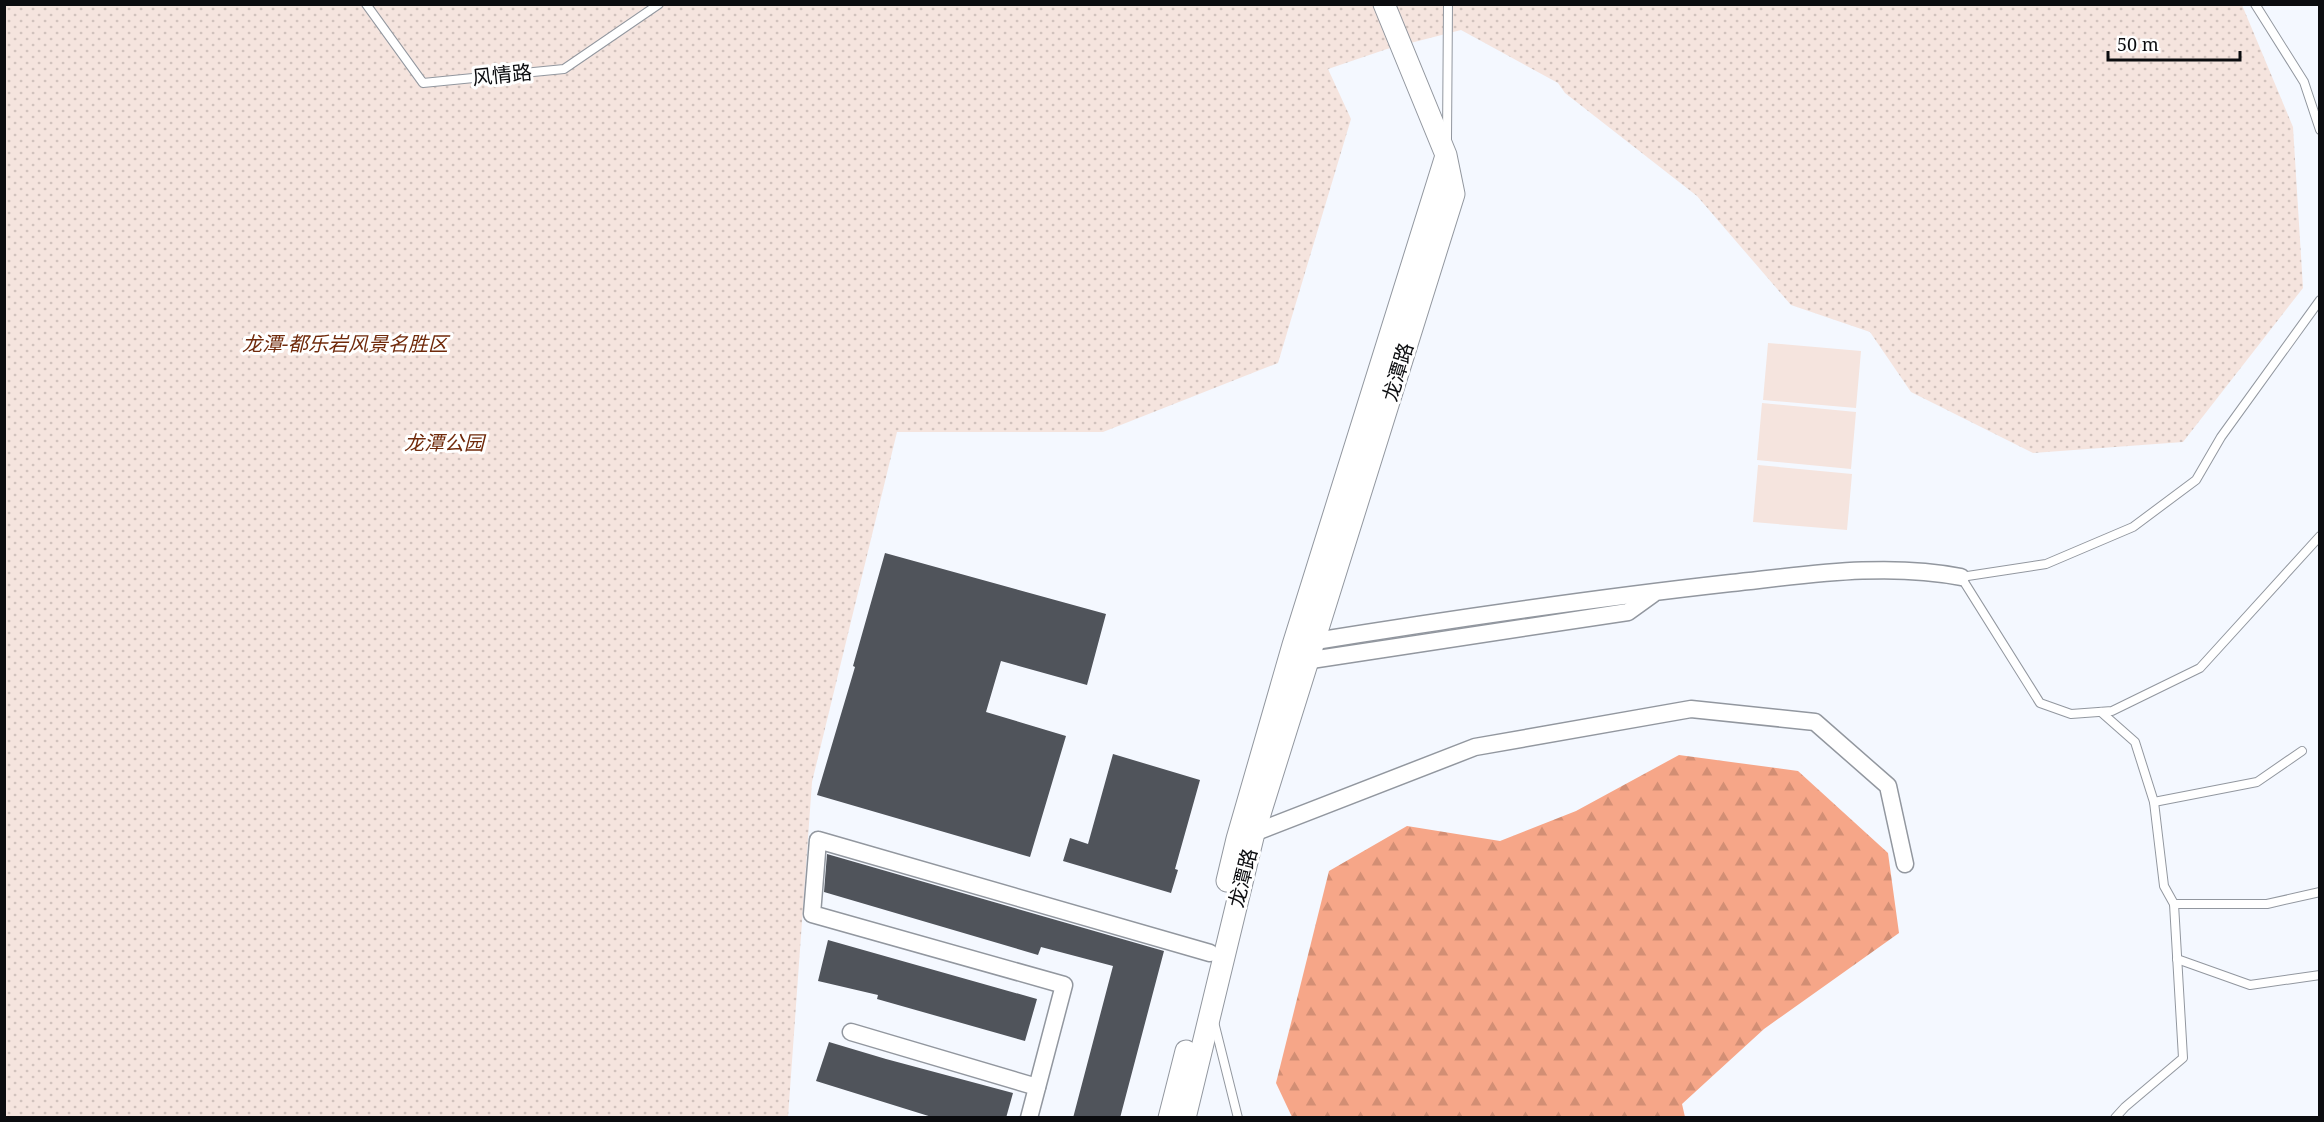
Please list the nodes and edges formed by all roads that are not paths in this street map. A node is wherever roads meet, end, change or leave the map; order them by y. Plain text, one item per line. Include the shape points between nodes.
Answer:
1 (366, 4) edge
2 (659, 4) edge
3 (1384, 4) edge
4 (1448, 4) edge
5 (2256, 4) edge
6 (2319, 130) edge
7 (1446, 155) junction
8 (2319, 300) edge
9 (2319, 536) edge
10 (1962, 577) junction
11 (1301, 653) junction
12 (2100, 712) junction
13 (2302, 751) dead end
14 (2154, 802) junction
15 (1245, 836) junction
16 (1905, 864) dead end
17 (2319, 892) edge
18 (2174, 904) junction
19 (1210, 953) junction
20 (2177, 959) junction
21 (2319, 975) edge
22 (1211, 1010) junction
23 (851, 1032) dead end
24 (1037, 1087) junction
25 (1029, 1118) edge
26 (1169, 1118) edge
27 (1185, 1118) edge
28 (1238, 1118) edge
29 (2115, 1118) edge

1 - 2 lane, 风情路 via 423,83 564,69
3 - 7 street, 龙潭路
4 - 7 lane
5 - 6 lane via 2304,82
7 - 11 street, 龙潭路 via 1454,194
8 - 10 lane via 2221,437 2196,480 2133,527 2046,564
9 - 12 lane via 2200,668 2112,711
10 - 11 street via 1936,572 1840,572 1656,591 1628,612
10 - 12 lane via 2040,703 2071,714
11 - 15 street, 龙潭路
12 - 14 lane via 2135,742
13 - 14 lane via 2257,782
14 - 18 lane via 2164,885
15 - 16 street via 1475,747 1691,709 1815,722 1888,786
15 - 19 street, 龙潭路
15 - 22 street, 龙潭路
17 - 18 lane via 2267,904
18 - 20 lane
19 - 24 street via 818,840 812,914 1064,985
19 - 26 street, 龙潭路
20 - 21 lane via 2250,985
20 - 29 lane via 2183,1058
22 - 27 street, 龙潭路
22 - 28 lane
23 - 24 street
24 - 25 street

